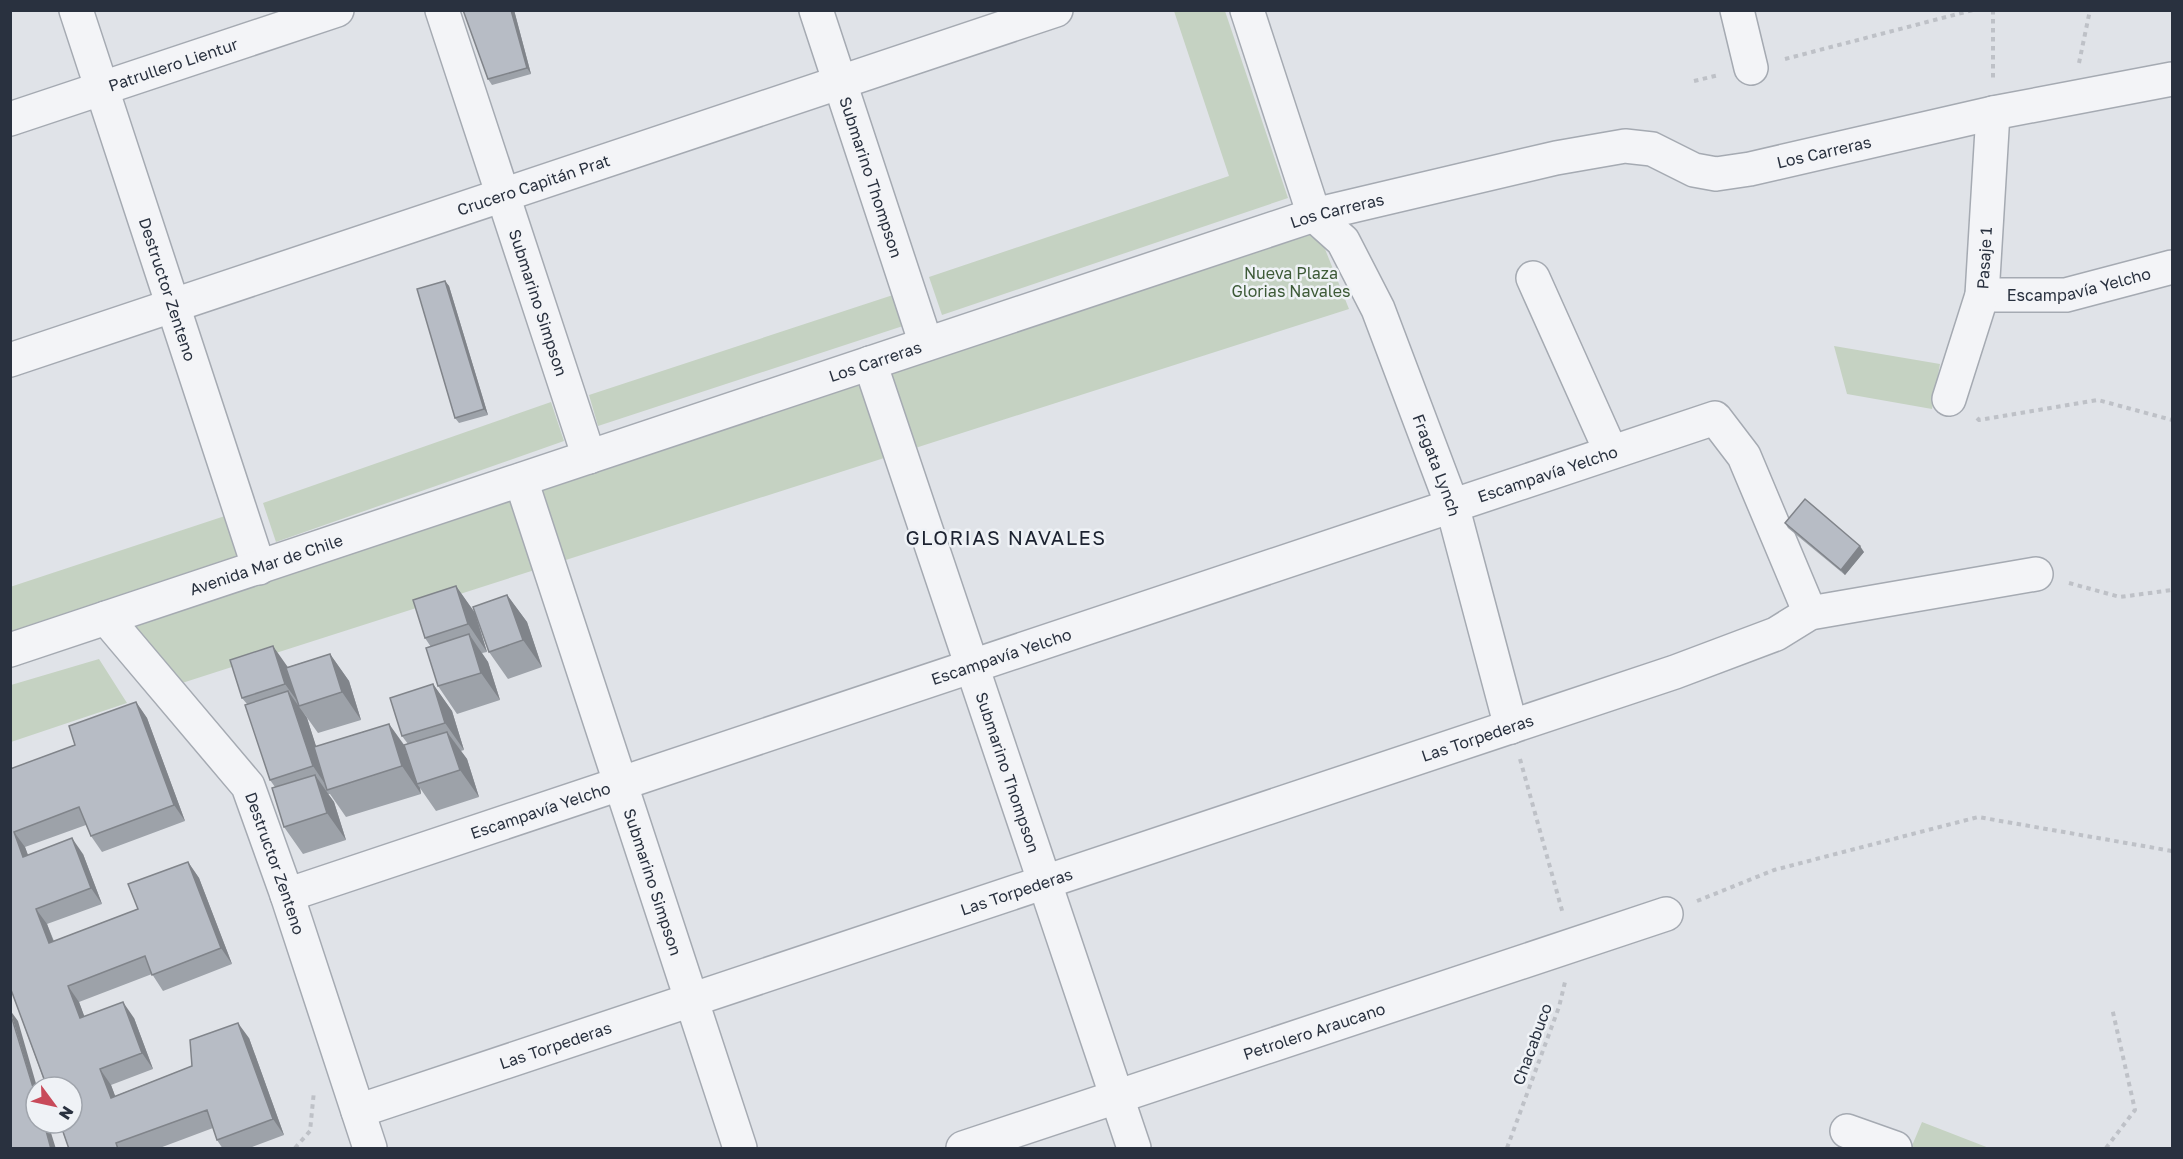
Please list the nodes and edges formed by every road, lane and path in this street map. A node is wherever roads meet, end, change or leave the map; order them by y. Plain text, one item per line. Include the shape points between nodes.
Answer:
1 (76, 10) edge
2 (337, 10) edge
3 (442, 10) edge
4 (816, 10) edge
5 (1056, 10) edge
6 (1247, 10) edge
7 (1737, 10) edge
8 (1973, 10) edge
9 (1993, 10) edge
10 (2090, 10) edge
11 (1751, 68) junction
12 (2172, 79) edge
13 (1694, 81) dead end
14 (840, 83) junction
15 (101, 89) junction
16 (2071, 98) junction
17 (1993, 113) junction
18 (10, 119) edge
19 (503, 195) junction
20 (1314, 215) junction
21 (2172, 267) edge
22 (1533, 278) dead end
23 (1982, 295) junction
24 (173, 305) junction
25 (926, 344) junction
26 (10, 360) edge
27 (870, 363) junction
28 (1949, 399) joint
29 (2172, 420) edge
30 (1611, 452) junction
31 (589, 457) junction
32 (520, 480) junction
33 (1452, 505) junction
34 (259, 568) junction
35 (2036, 574) joint
36 (2172, 590) edge
37 (1810, 613) junction
38 (106, 618) junction
39 (10, 650) edge
40 (972, 666) junction
41 (1511, 727) junction
42 (620, 783) junction
43 (2172, 851) edge
44 (1045, 882) junction
45 (287, 894) junction
46 (1666, 914) joint
47 (1572, 945) junction
48 (691, 1000) junction
49 (2112, 1008) dead end
50 (1117, 1097) junction
51 (358, 1111) junction
52 (1848, 1131) dead end
53 (370, 1149) edge
54 (740, 1149) edge
55 (963, 1149) edge
56 (1134, 1149) edge
57 (1507, 1149) edge
58 (1895, 1149) edge
59 (2106, 1149) edge

1 - 15 street, Destructor Zenteno
2 - 15 street, Patrullero Lientur
3 - 19 street, Submarino Simpson
4 - 14 street, Submarino Thompson
5 - 14 street, Crucero Capitán Prat
6 - 20 street
7 - 11 street
8 - 11 path
9 - 17 path
10 - 16 path
11 - 13 path
12 - 16 street, Los Carreras
14 - 19 street, Crucero Capitán Prat
14 - 25 street, Submarino Thompson
15 - 18 street, Patrullero Lientur
15 - 24 street, Destructor Zenteno
16 - 17 street, Los Carreras
17 - 20 street, Los Carreras via 1716,174 1694,170 1652,149 1625,146 1556,158
17 - 23 street, Pasaje 1
19 - 24 street, Crucero Capitán Prat
19 - 31 street, Submarino Simpson
20 - 25 street, Los Carreras
20 - 33 street, Fragata Lynch via 1343,241 1378,309
21 - 23 street, Escampavía Yelcho via 2066,295
22 - 30 street
23 - 28 street, Pasaje 1
24 - 26 street, Crucero Capitán Prat
24 - 34 street, Destructor Zenteno
25 - 27 street, Los Carreras
27 - 31 street, Los Carreras
27 - 40 street, Submarino Thompson
28 - 29 path via 1979,420 2098,400
30 - 33 street, Escampavía Yelcho
30 - 37 street, Escampavía Yelcho via 1715,418 1743,456
31 - 32 street, Los Carreras
32 - 34 street, Avenida Mar de Chile
32 - 42 street, Submarino Simpson
33 - 40 street, Escampavía Yelcho
33 - 41 street, Fragata Lynch
34 - 38 street, Avenida Mar de Chile
35 - 36 path via 2120,597
35 - 37 street
37 - 41 street, Las Torpederas via 1776,634
38 - 39 street, Avenida Mar de Chile
38 - 45 street, Destructor Zenteno via 248,786
40 - 42 street, Escampavía Yelcho
40 - 44 street, Submarino Thompson
41 - 44 street, Las Torpederas
41 - 47 path
42 - 45 street, Escampavía Yelcho
42 - 48 street, Submarino Simpson
43 - 46 path via 1978,817 1774,870
44 - 48 street, Las Torpederas
44 - 50 street, Submarino Thompson
45 - 51 street, Destructor Zenteno
46 - 47 street, Petrolero Araucano
47 - 50 street, Petrolero Araucano
47 - 57 path, Chacabuco via 1559,1007
48 - 51 street, Las Torpederas
48 - 54 street, Submarino Simpson
49 - 59 path via 2135,1110
50 - 55 street, Petrolero Araucano
50 - 56 street, Submarino Thompson
51 - 53 street, Destructor Zenteno
52 - 58 street

